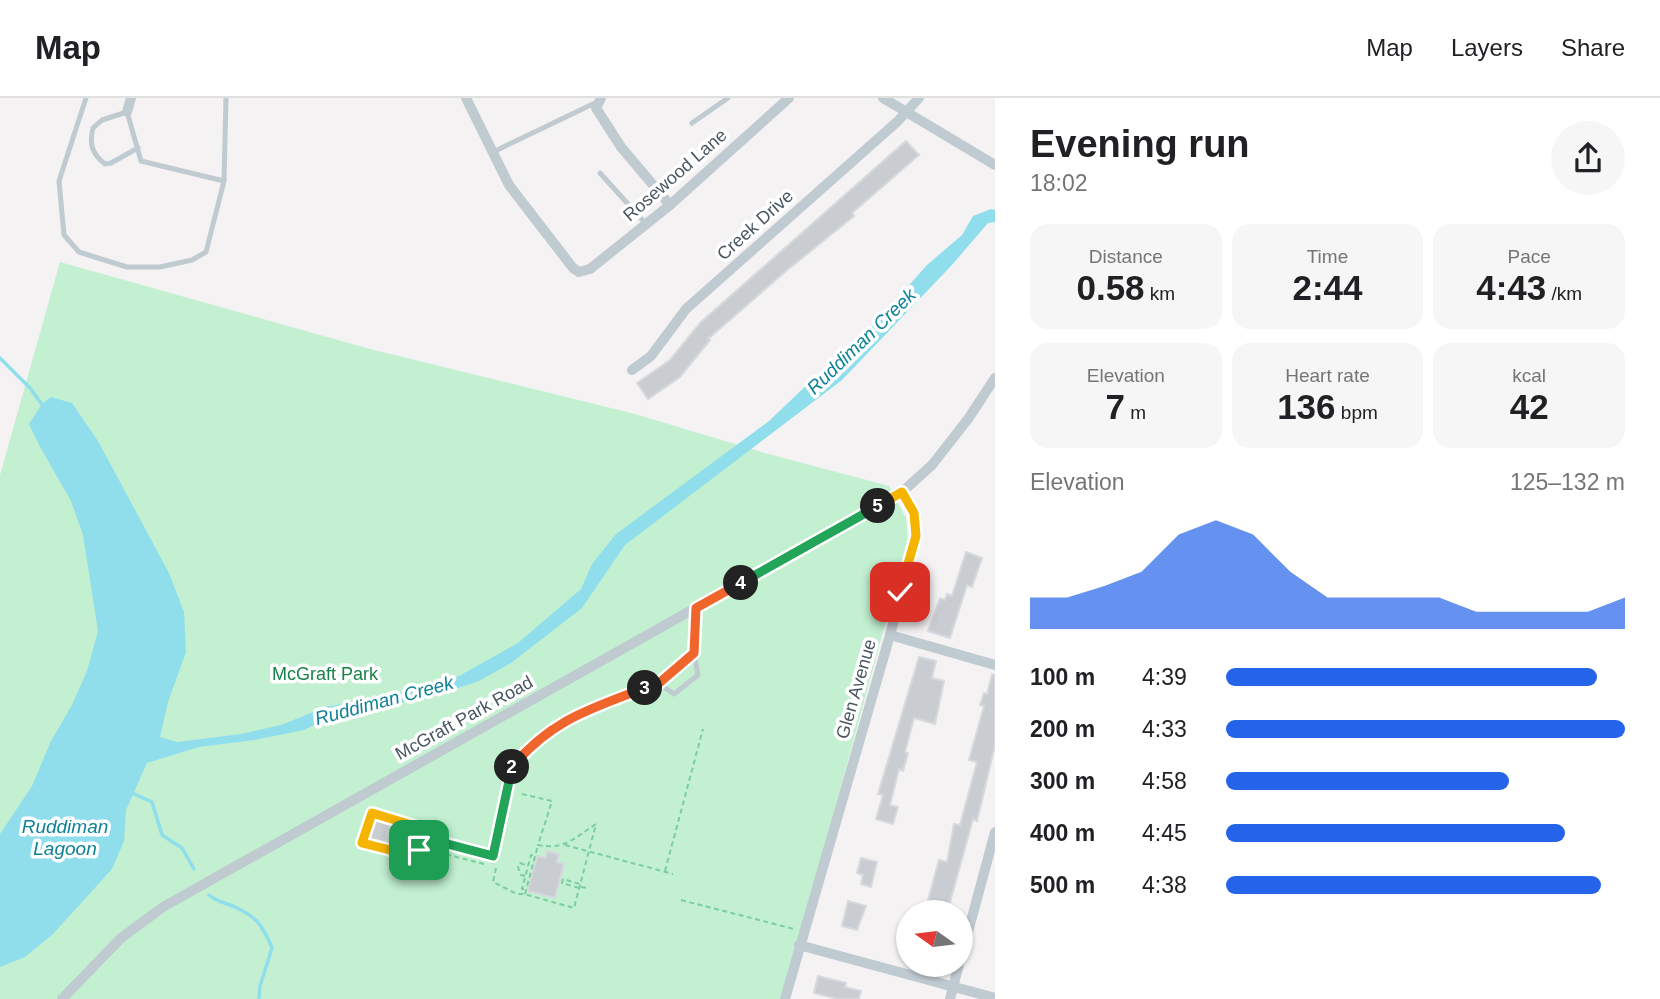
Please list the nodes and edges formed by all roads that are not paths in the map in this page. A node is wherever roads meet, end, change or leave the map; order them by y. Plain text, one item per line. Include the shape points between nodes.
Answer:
1 (86, 98) edge
2 (131, 98) edge
3 (226, 98) edge
4 (466, 98) edge
5 (728, 98) edge
6 (883, 98) edge
7 (919, 98) edge
8 (600, 99) edge
9 (781, 100) edge
10 (127, 112) junction
11 (908, 113) junction
12 (692, 123) dead end
13 (138, 148) junction
14 (493, 152) junction
15 (995, 165) edge
16 (600, 173) dead end
17 (224, 181) junction
18 (670, 205) junction
19 (646, 224) junction
20 (632, 370) dead end
21 (995, 378) edge
22 (902, 492) junction
23 (696, 608) junction
24 (890, 635) junction
25 (694, 653) junction
26 (995, 665) edge
27 (658, 684) junction
28 (995, 832) edge
29 (492, 858) road end
30 (973, 914) edge
31 (799, 945) junction
32 (956, 977) edge
33 (953, 987) junction
34 (995, 998) edge
35 (62, 999) edge
36 (785, 999) edge
37 (950, 999) edge

1 - 17 lane via 59,181 64,235 79,252 127,267 160,267 192,260 206,252
2 - 10 street
3 - 17 lane
4 - 14 street
5 - 12 lane
6 - 11 street
7 - 11 street, Creek Drive
8 - 14 lane
8 - 18 street via 596,108 621,147
9 - 18 street, Rosewood Lane
10 - 13 lane
10 - 13 lane via 93,128 91,147 105,164
11 - 15 street
11 - 20 street, Creek Drive via 686,309 651,356
13 - 17 lane via 141,161
14 - 19 street, Rosewood Lane via 509,185 579,272 590,269
16 - 19 lane
18 - 19 street, Rosewood Lane
21 - 22 street via 932,465
22 - 23 street, McGraft Park Road
22 - 24 street, Glen Avenue via 914,513 916,536
23 - 25 lane
23 - 35 street, McGraft Park Road via 163,907 121,938
24 - 26 street
24 - 31 street, Glen Avenue
25 - 27 lane
25 - 27 lane via 698,675 674,694
27 - 29 lane via 570,717 528,747 510,770
28 - 30 street
31 - 33 street
31 - 36 street, Glen Avenue
32 - 33 street
33 - 34 street
33 - 37 street

